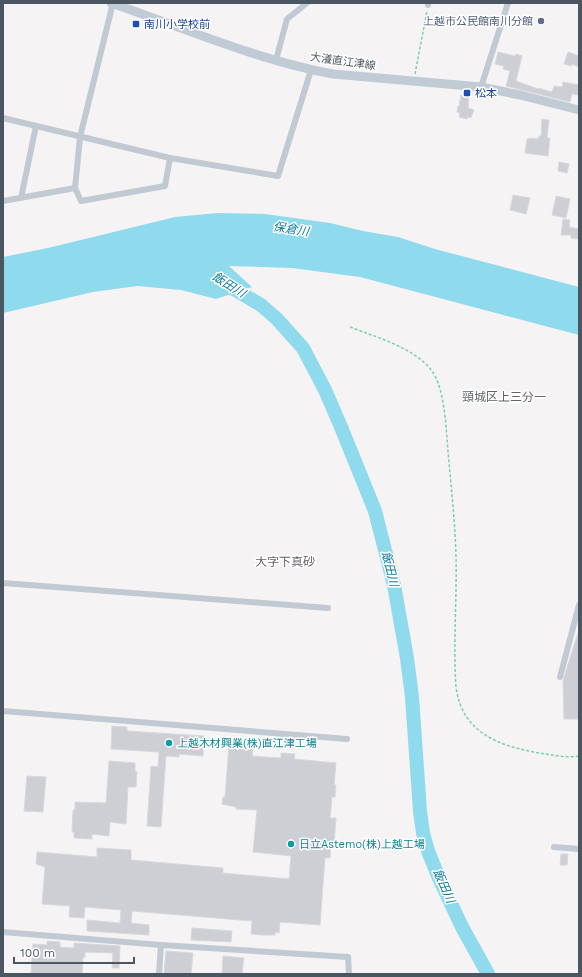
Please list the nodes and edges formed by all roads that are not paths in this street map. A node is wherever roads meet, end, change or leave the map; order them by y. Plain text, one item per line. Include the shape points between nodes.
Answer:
1 (112, 3) edge
2 (307, 3) edge
3 (508, 3) edge
4 (276, 60) junction
5 (311, 70) junction
6 (481, 88) junction
7 (579, 110) edge
8 (3, 118) edge
9 (36, 126) junction
10 (80, 137) junction
11 (170, 158) junction
12 (75, 188) junction
13 (21, 198) junction
14 (3, 201) edge
15 (3, 583) edge
16 (579, 605) edge
17 (328, 608) dead end
18 (560, 677) dead end
19 (3, 711) edge
20 (347, 739) dead end
21 (554, 847) dead end
22 (579, 849) edge
23 (3, 932) edge
24 (161, 945) junction
25 (159, 974) edge
26 (349, 974) edge

1 - 4 main road, 大瀁直江津線
1 - 10 street
2 - 4 street via 287,19
3 - 6 street
4 - 5 main road, 大瀁直江津線
5 - 6 main road, 大瀁直江津線
5 - 11 street via 278,176
6 - 7 main road, 大瀁直江津線
8 - 9 street
9 - 10 street
9 - 13 street
10 - 11 street
10 - 12 street
11 - 12 street via 165,186 81,201
12 - 13 street
13 - 14 street
15 - 17 street
16 - 18 street
19 - 20 street
21 - 22 street
23 - 24 street
24 - 25 street
24 - 26 street via 348,957

